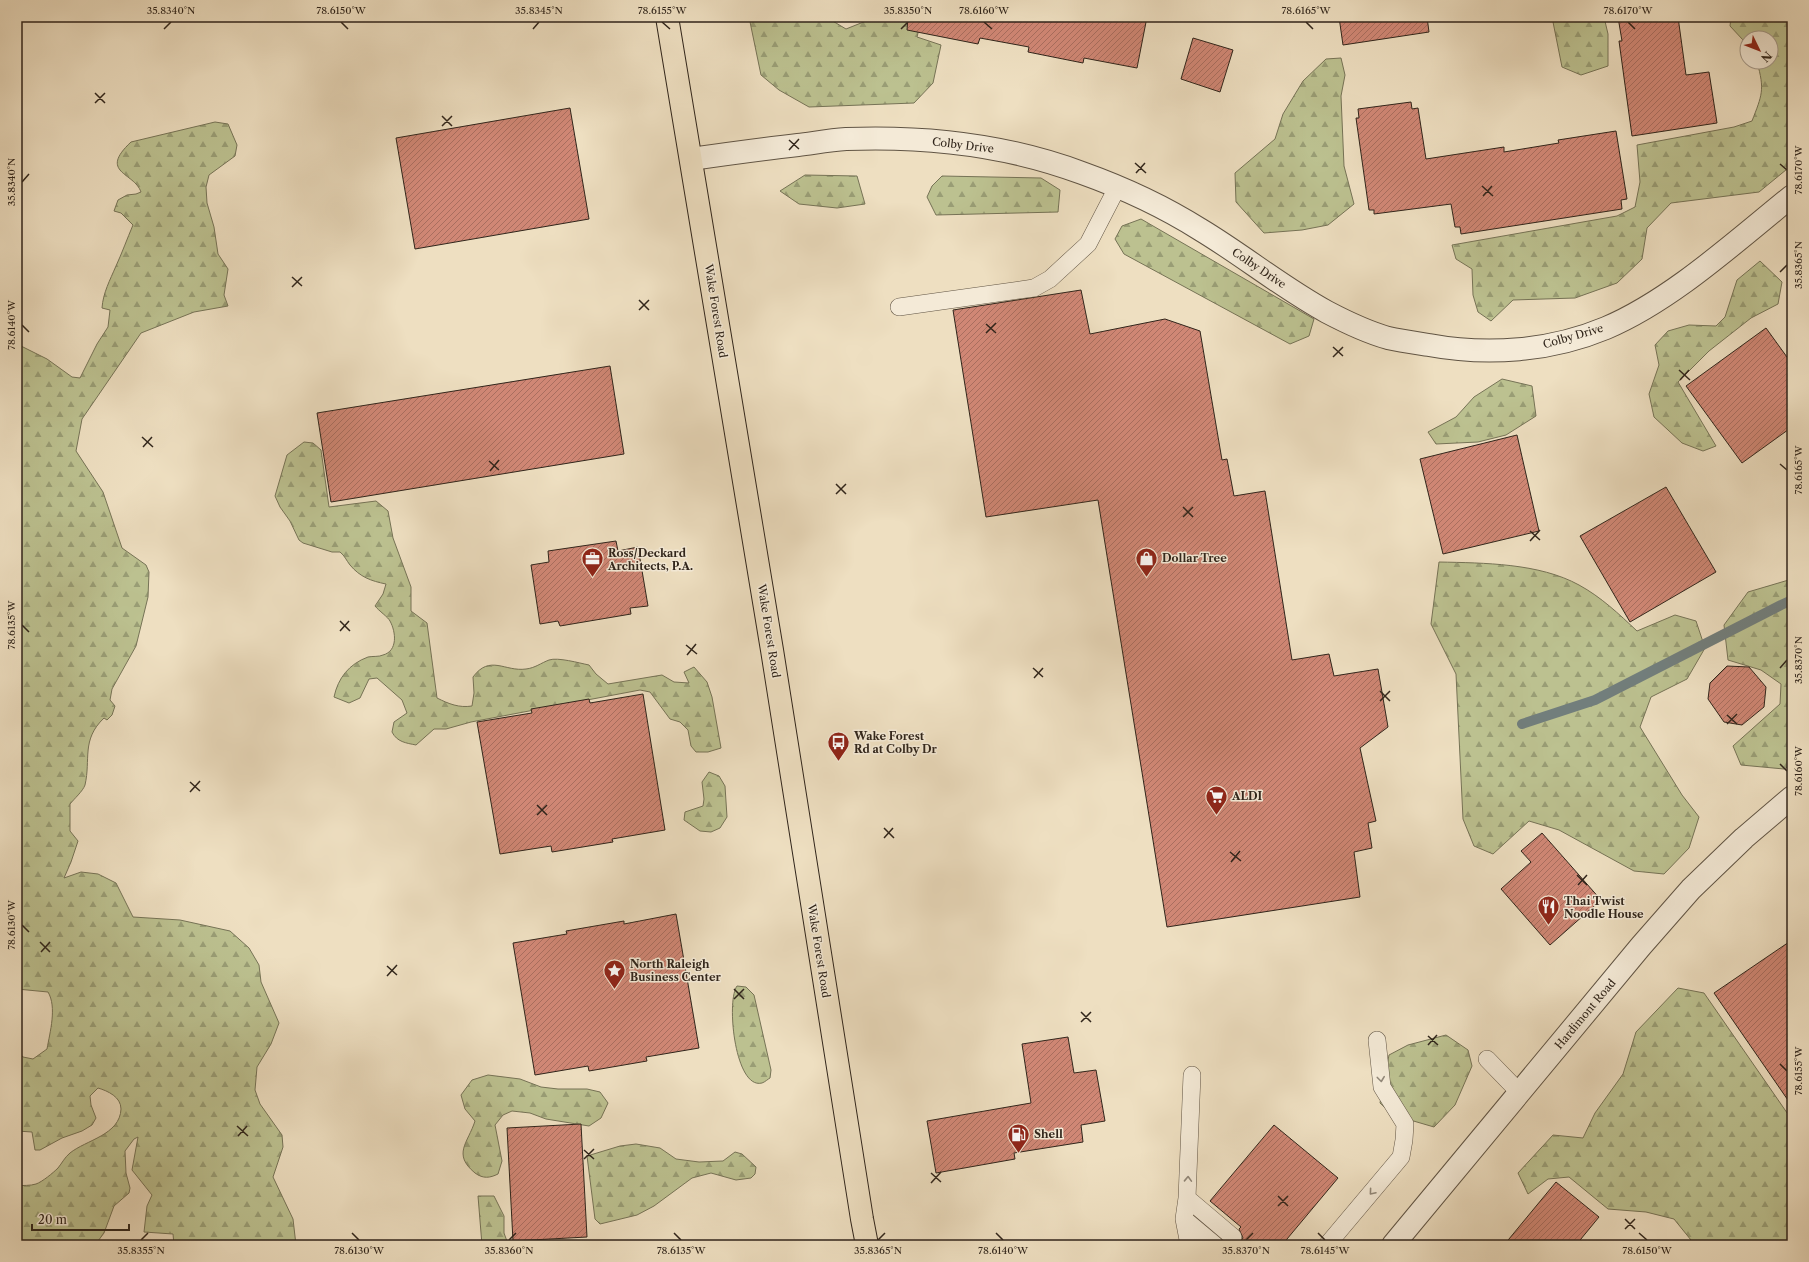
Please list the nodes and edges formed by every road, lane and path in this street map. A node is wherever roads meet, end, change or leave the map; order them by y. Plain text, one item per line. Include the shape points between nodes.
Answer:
1 (667, 17) edge
2 (691, 159) junction
3 (1118, 186) junction
4 (1792, 196) edge
5 (899, 307) dead end
6 (1792, 797) edge
7 (1377, 1040) dead end
8 (1487, 1059) dead end
9 (1192, 1075) dead end
10 (1519, 1092) junction
11 (1187, 1198) junction
12 (1184, 1220) junction
13 (1233, 1237) dead end
14 (867, 1245) edge
15 (1189, 1245) edge
16 (1215, 1245) edge
17 (1327, 1245) edge
18 (1393, 1245) edge

1 - 2 main road, Wake Forest Road
2 - 3 street, Colby Drive via 844,139 940,142 982,146 1030,157
2 - 14 main road, Wake Forest Road
3 - 4 street, Colby Drive via 1165,208 1327,312 1363,329 1388,338 1456,350 1490,352 1532,348 1606,328 1672,291
3 - 5 lane via 1088,244 1050,279 1034,288
6 - 10 street, Hardimont Road via 1744,838 1691,889
7 -> 17 lane via 1382,1088 1405,1124 1401,1157
8 - 10 lane
11 -> 9 lane
10 - 18 street, Hardimont Road
11 - 12 lane
11 - 13 lane
12 - 15 lane
12 - 16 lane

